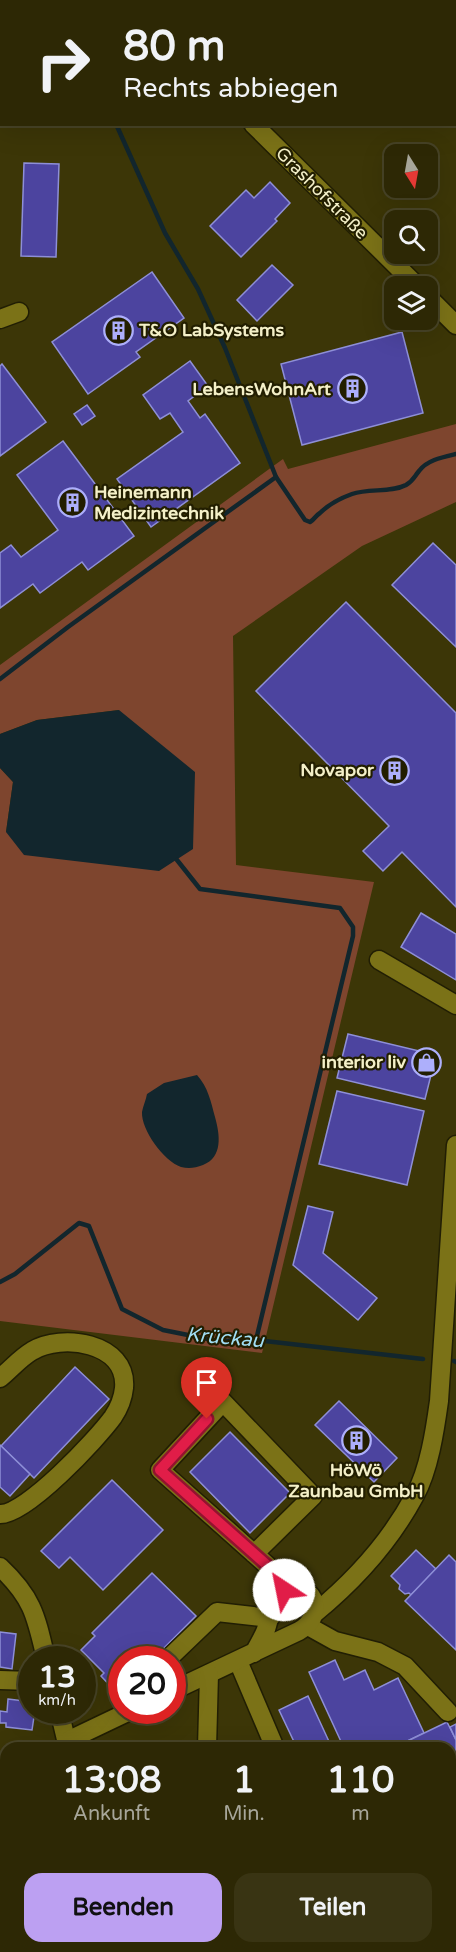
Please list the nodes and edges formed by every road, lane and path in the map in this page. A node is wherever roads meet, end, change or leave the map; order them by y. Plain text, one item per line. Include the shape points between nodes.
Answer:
1 (255, 126) edge
2 (407, 276) edge
3 (438, 307) edge
4 (19, 312) dead end
5 (0, 319) edge
6 (456, 325) edge
7 (379, 960) dead end
8 (456, 1005) edge
9 (456, 1145) edge
10 (0, 1378) edge
11 (0, 1514) edge
12 (254, 1554) junction
13 (0, 1567) edge
14 (284, 1590) junction
15 (270, 1617) junction
16 (312, 1620) junction
17 (42, 1646) edge
18 (182, 1646) edge
19 (246, 1657) junction
20 (209, 1674) junction
21 (0, 1680) edge
22 (18, 1681) edge
23 (186, 1685) edge
24 (448, 1712) dead end
25 (108, 1723) edge
26 (62, 1724) edge
27 (67, 1742) edge
28 (71, 1742) edge
29 (207, 1742) edge
30 (273, 1742) edge

1 - 2 street, Grashofstraße
3 - 6 street
4 - 5 street
7 - 8 street
9 - 16 street via 433,1442 416,1493 390,1534
10 - 11 street via 32,1351 73,1342 94,1346 112,1356 121,1369 124,1386 121,1402 103,1429 39,1495 16,1511
12 - 12 street via 160,1470 223,1402 313,1496
12 - 14 street via 278,1575
13 - 17 street via 19,1585 31,1605
14 - 15 street via 276,1597
14 - 16 street via 295,1588 308,1594 315,1606
15 - 18 street via 217,1612
15 - 19 street via 265,1633
16 - 19 street
16 - 24 street via 335,1641 378,1652 405,1666
19 - 20 street
19 - 30 street
20 - 23 street
20 - 29 street
21 - 22 street
25 - 28 street
26 - 27 street

